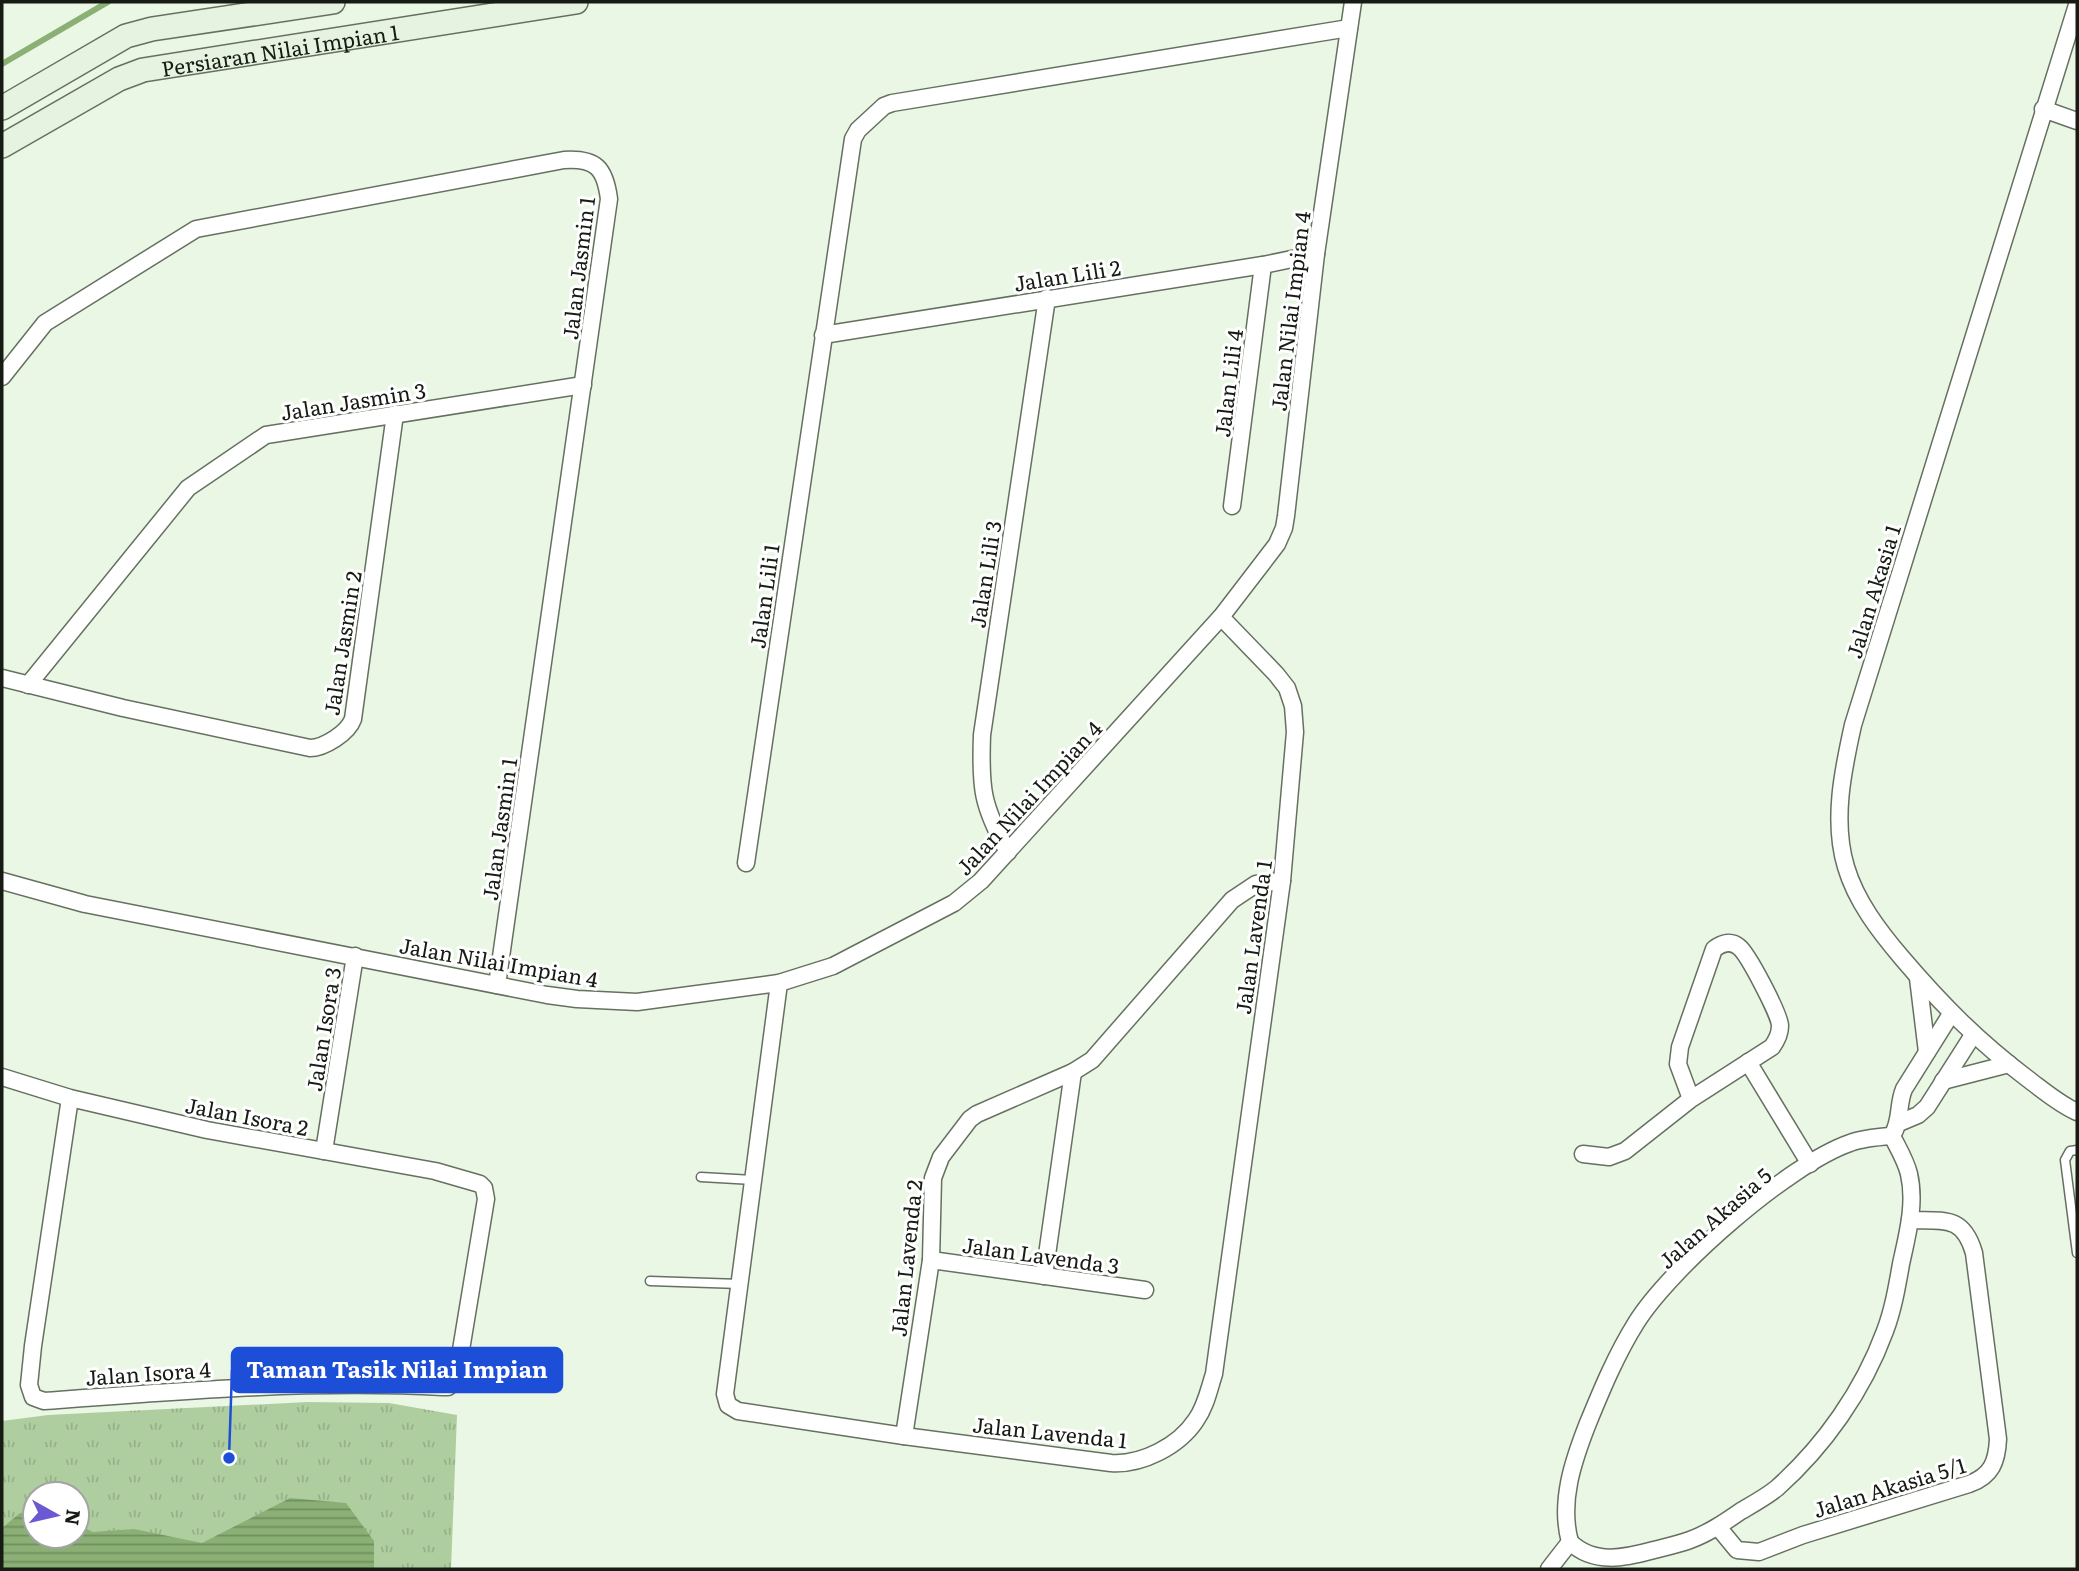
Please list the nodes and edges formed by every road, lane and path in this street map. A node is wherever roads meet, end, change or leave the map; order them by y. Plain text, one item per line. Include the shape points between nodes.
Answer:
1 (333, 2) edge
2 (576, 2) edge
3 (1353, 2) edge
4 (2077, 5) edge
5 (1349, 28) junction
6 (2, 108) edge
7 (2043, 109) junction
8 (2077, 121) edge
9 (2, 146) edge
10 (1316, 254) junction
11 (1263, 265) junction
12 (1047, 298) junction
13 (823, 335) junction
14 (2, 377) edge
15 (583, 385) junction
16 (395, 414) junction
17 (1233, 506) dead end
18 (1220, 617) junction
19 (2, 678) edge
20 (28, 685) junction
21 (1009, 852) junction
22 (746, 863) dead end
23 (2, 881) edge
24 (1282, 881) junction
25 (355, 956) junction
26 (1918, 977) junction
27 (779, 984) junction
28 (497, 985) junction
29 (1951, 1014) junction
30 (1973, 1035) junction
31 (1927, 1052) junction
32 (1748, 1062) junction
33 (2009, 1064) junction
34 (1073, 1072) junction
35 (2, 1077) edge
36 (1943, 1081) junction
37 (69, 1098) junction
38 (1691, 1099) junction
39 (2077, 1112) edge
40 (1895, 1130) junction
41 (2077, 1150) edge
42 (324, 1151) junction
43 (1583, 1154) dead end
44 (1810, 1164) junction
45 (701, 1177) dead end
46 (753, 1180) junction
47 (484, 1188) joint
48 (1910, 1220) junction
49 (2077, 1253) edge
50 (931, 1260) junction
51 (1044, 1276) junction
52 (650, 1281) dead end
53 (740, 1284) junction
54 (1145, 1290) dead end
55 (904, 1436) junction
56 (1718, 1527) junction
57 (1570, 1542) junction
58 (1549, 1569) edge

1 - 6 street, Persiaran Nilai Impian 1 via 126,36
2 - 9 street, Persiaran Nilai Impian 1 via 143,70
3 - 5 street, Jalan Nilai Impian 4
4 - 7 street, Jalan Akasia 1
5 - 10 street, Jalan Nilai Impian 4
5 - 13 street, Jalan Lili 1 via 888,104 853,136
7 - 8 street
7 - 26 street, Jalan Akasia 1 via 1853,724 1843,781 1840,832 1851,880 1884,936
10 - 11 street, Jalan Lili 2
10 - 18 street, Jalan Nilai Impian 4 via 1284,528
11 - 12 street, Jalan Lili 2
11 - 17 street, Jalan Lili 4
12 - 13 street, Jalan Lili 2
12 - 21 street, Jalan Lili 3 via 982,735 985,806
13 - 22 street, Jalan Lili 1
14 - 15 street, Jalan Jasmin 1 via 45,323 196,229 579,159 602,171 609,200
15 - 16 street, Jalan Jasmin 3
15 - 28 street, Jalan Jasmin 1
16 - 20 street, Jalan Jasmin 3 via 266,435 188,488
16 - 20 street, Jalan Jasmin 2 via 353,719 346,730 313,749
18 - 21 street, Jalan Nilai Impian 4
18 - 24 street, Jalan Lavenda 1 via 1276,674 1293,706 1294,764
19 - 20 street, Jalan Jasmin 2
21 - 27 street, Jalan Nilai Impian 4 via 954,903 833,966
23 - 25 street, Jalan Nilai Impian 4 via 85,904
24 - 34 street, Jalan Lavenda 2 via 1256,884 1232,900 1101,1050
24 - 55 street, Jalan Lavenda 1 via 1214,1374 1197,1420 1166,1447 1121,1463
25 - 28 street, Jalan Nilai Impian 4
25 - 42 street, Jalan Isora 3
26 - 29 street, Jalan Akasia 1
26 - 31 street
27 - 28 street, Jalan Nilai Impian 4 via 637,1002 577,999
27 - 46 street, Jalan Lavenda 1
29 - 30 street, Jalan Akasia 1
29 - 31 street
30 - 33 street, Jalan Akasia 1
30 - 36 street
31 - 40 street via 1902,1094
32 - 38 street
32 - 38 street via 1772,1047 1780,1024 1745,953 1726,943 1710,957 1680,1047 1678,1064
32 - 44 street
33 - 36 street
33 - 39 street, Jalan Akasia 1
34 - 50 street, Jalan Lavenda 2 via 977,1114 940,1157 933,1178
34 - 51 street
35 - 37 street, Jalan Isora 2
36 - 40 street via 1922,1111
37 - 42 street, Jalan Isora 2
37 - 47 street, Jalan Isora 4 via 29,1385 38,1400 234,1387 448,1387 458,1375
38 - 43 street via 1625,1152 1609,1157
40 - 44 street, Jalan Akasia 5 via 1850,1143
40 - 48 street via 1909,1175
41 - 49 lane via 2070,1151 2065,1160
42 - 47 street, Jalan Isora 2 via 435,1171
44 - 57 street, Jalan Akasia 5 via 1752,1205 1683,1267 1638,1320 1581,1440 1565,1510
45 - 46 lane
46 - 53 street, Jalan Lavenda 1
48 - 56 street via 1894,1301 1858,1388 1836,1422 1776,1489
48 - 56 street, Jalan Akasia 5/1 via 1954,1224 1969,1236 1998,1439 1993,1466 1969,1485 1759,1552 1737,1550
50 - 51 street, Jalan Lavenda 3
50 - 55 street, Jalan Lavenda 2
51 - 54 street, Jalan Lavenda 3
52 - 53 lane
53 - 55 street, Jalan Lavenda 1 via 725,1394 728,1405 738,1411
56 - 57 street via 1691,1540 1610,1559 1590,1556
57 - 58 street

